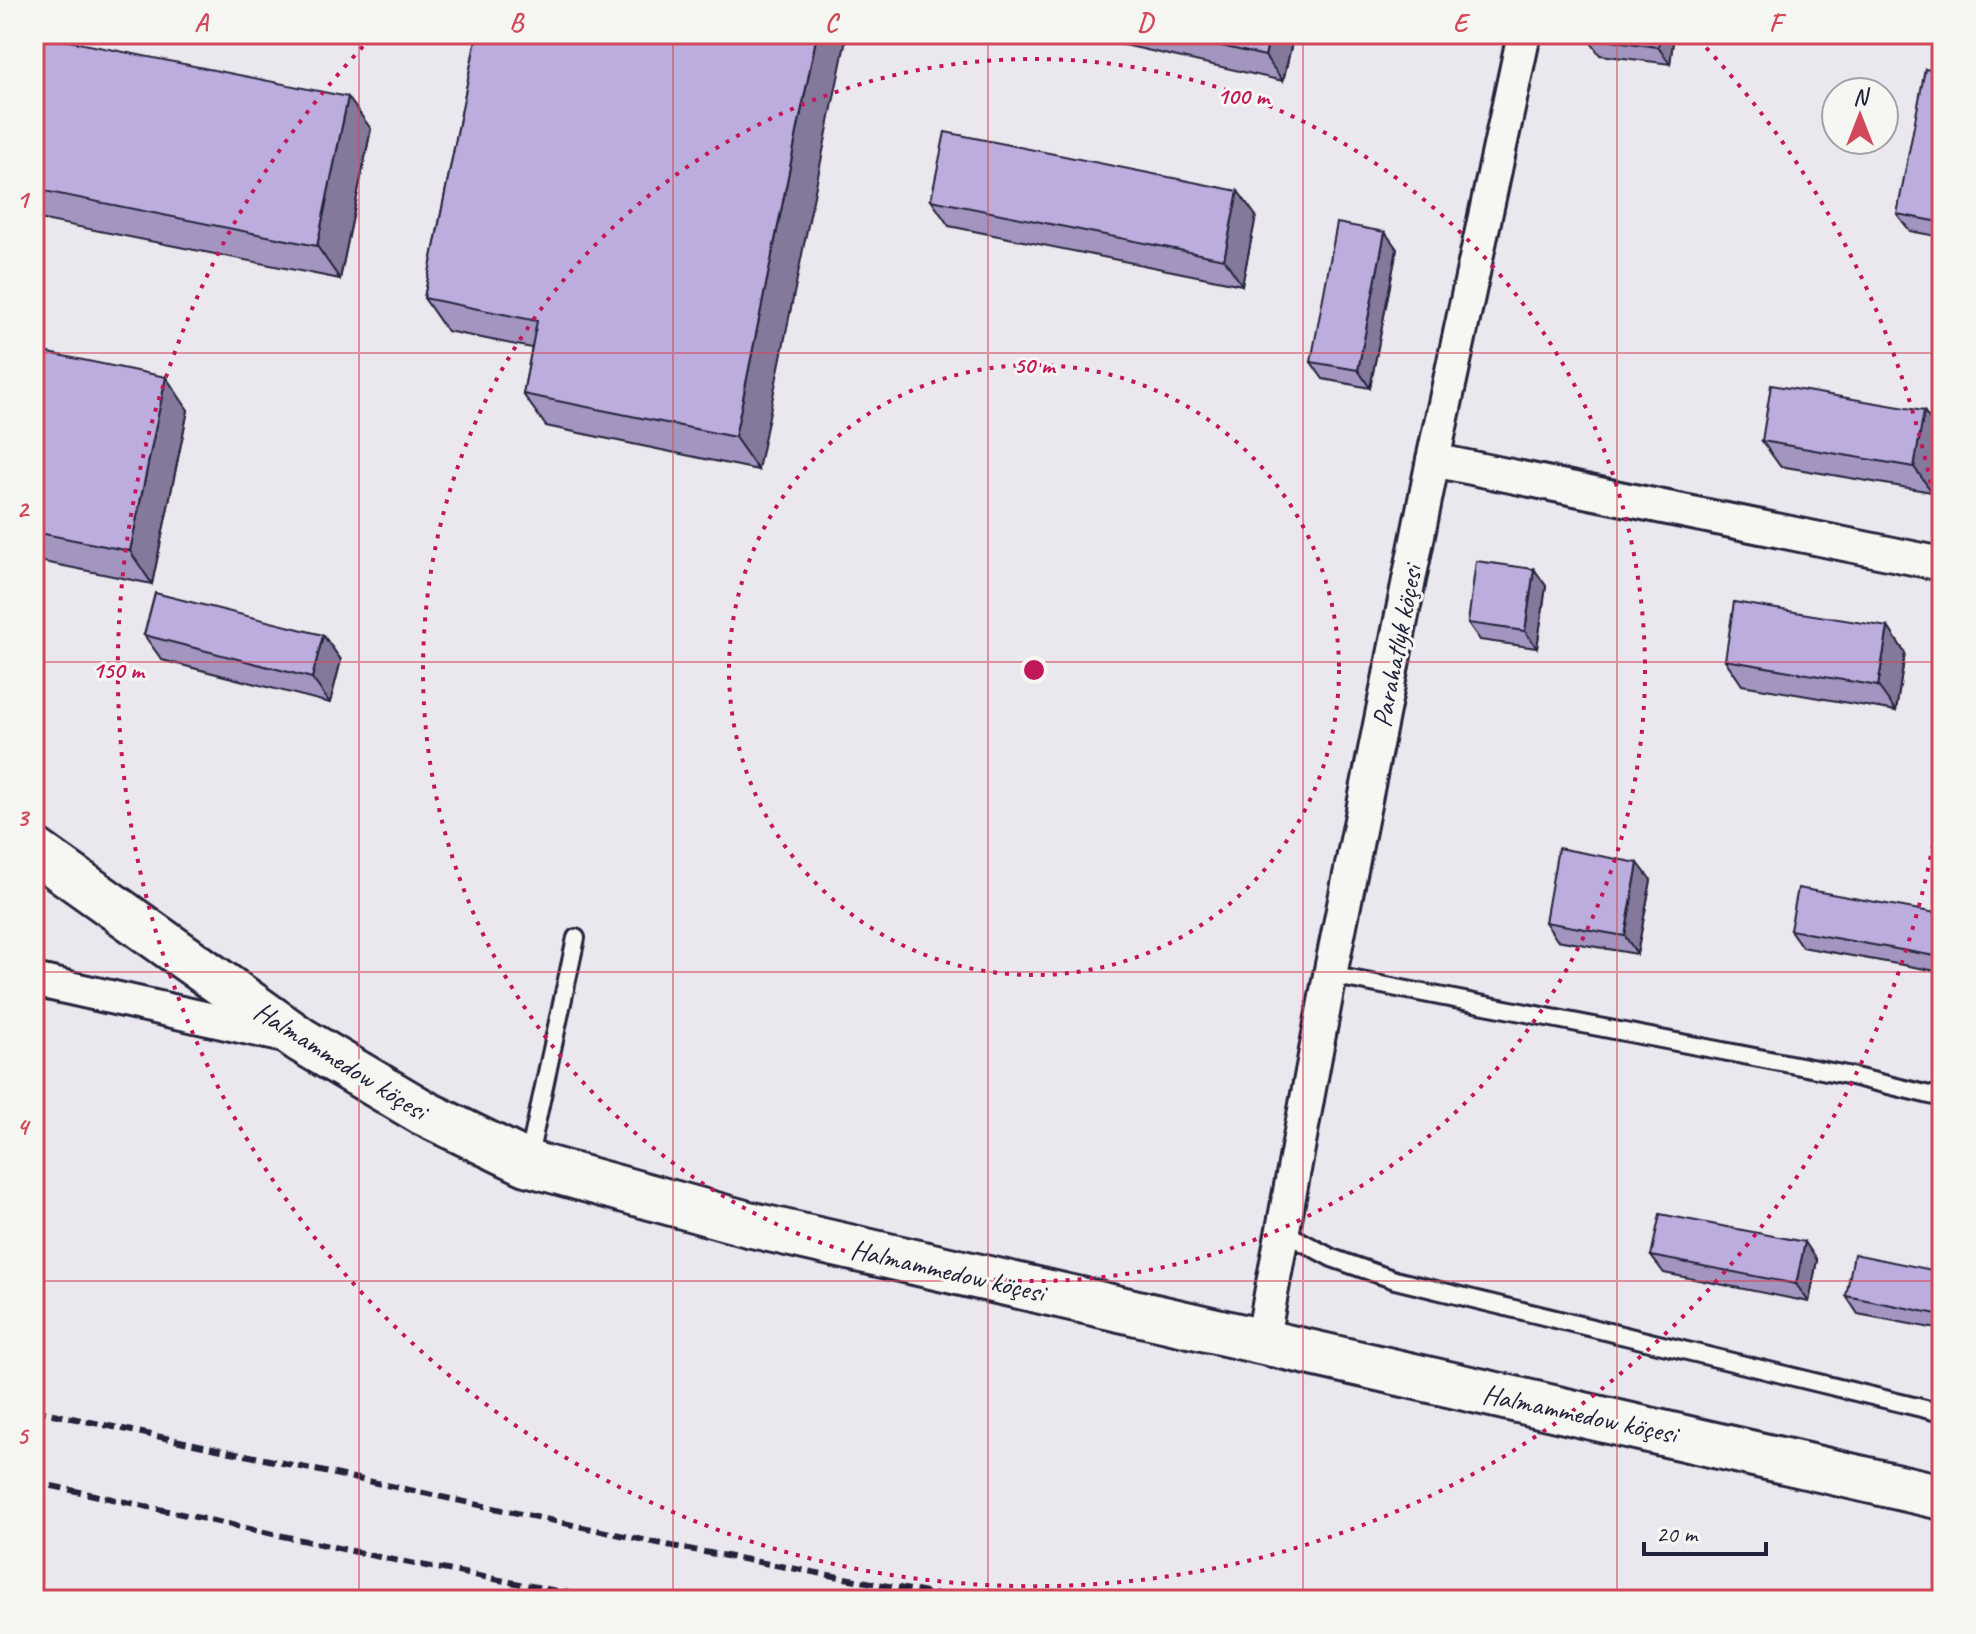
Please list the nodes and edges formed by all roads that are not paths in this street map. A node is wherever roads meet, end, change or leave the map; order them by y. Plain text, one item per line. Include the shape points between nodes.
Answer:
1 (1524, 34) edge
2 (1433, 460) junction
3 (1942, 564) edge
4 (34, 850) edge
5 (576, 938) dead end
6 (1330, 975) junction
7 (34, 980) edge
8 (301, 1040) junction
9 (1942, 1098) edge
10 (527, 1163) junction
11 (1282, 1231) junction
12 (1262, 1343) junction
13 (1942, 1413) edge
14 (1942, 1497) edge

1 - 2 street, Parahatlyk köçesi
2 - 3 street
2 - 6 street, Parahatlyk köçesi
4 - 8 street, Halmammedow köçesi
5 - 10 lane
6 - 9 lane
6 - 11 street, Parahatlyk köçesi
7 - 8 street
8 - 10 street, Halmammedow köçesi via 424,1113
10 - 12 street, Halmammedow köçesi via 748,1224
11 - 12 street, Parahatlyk köçesi
11 - 13 lane via 1332,1258 1395,1280
12 - 14 street, Halmammedow köçesi

